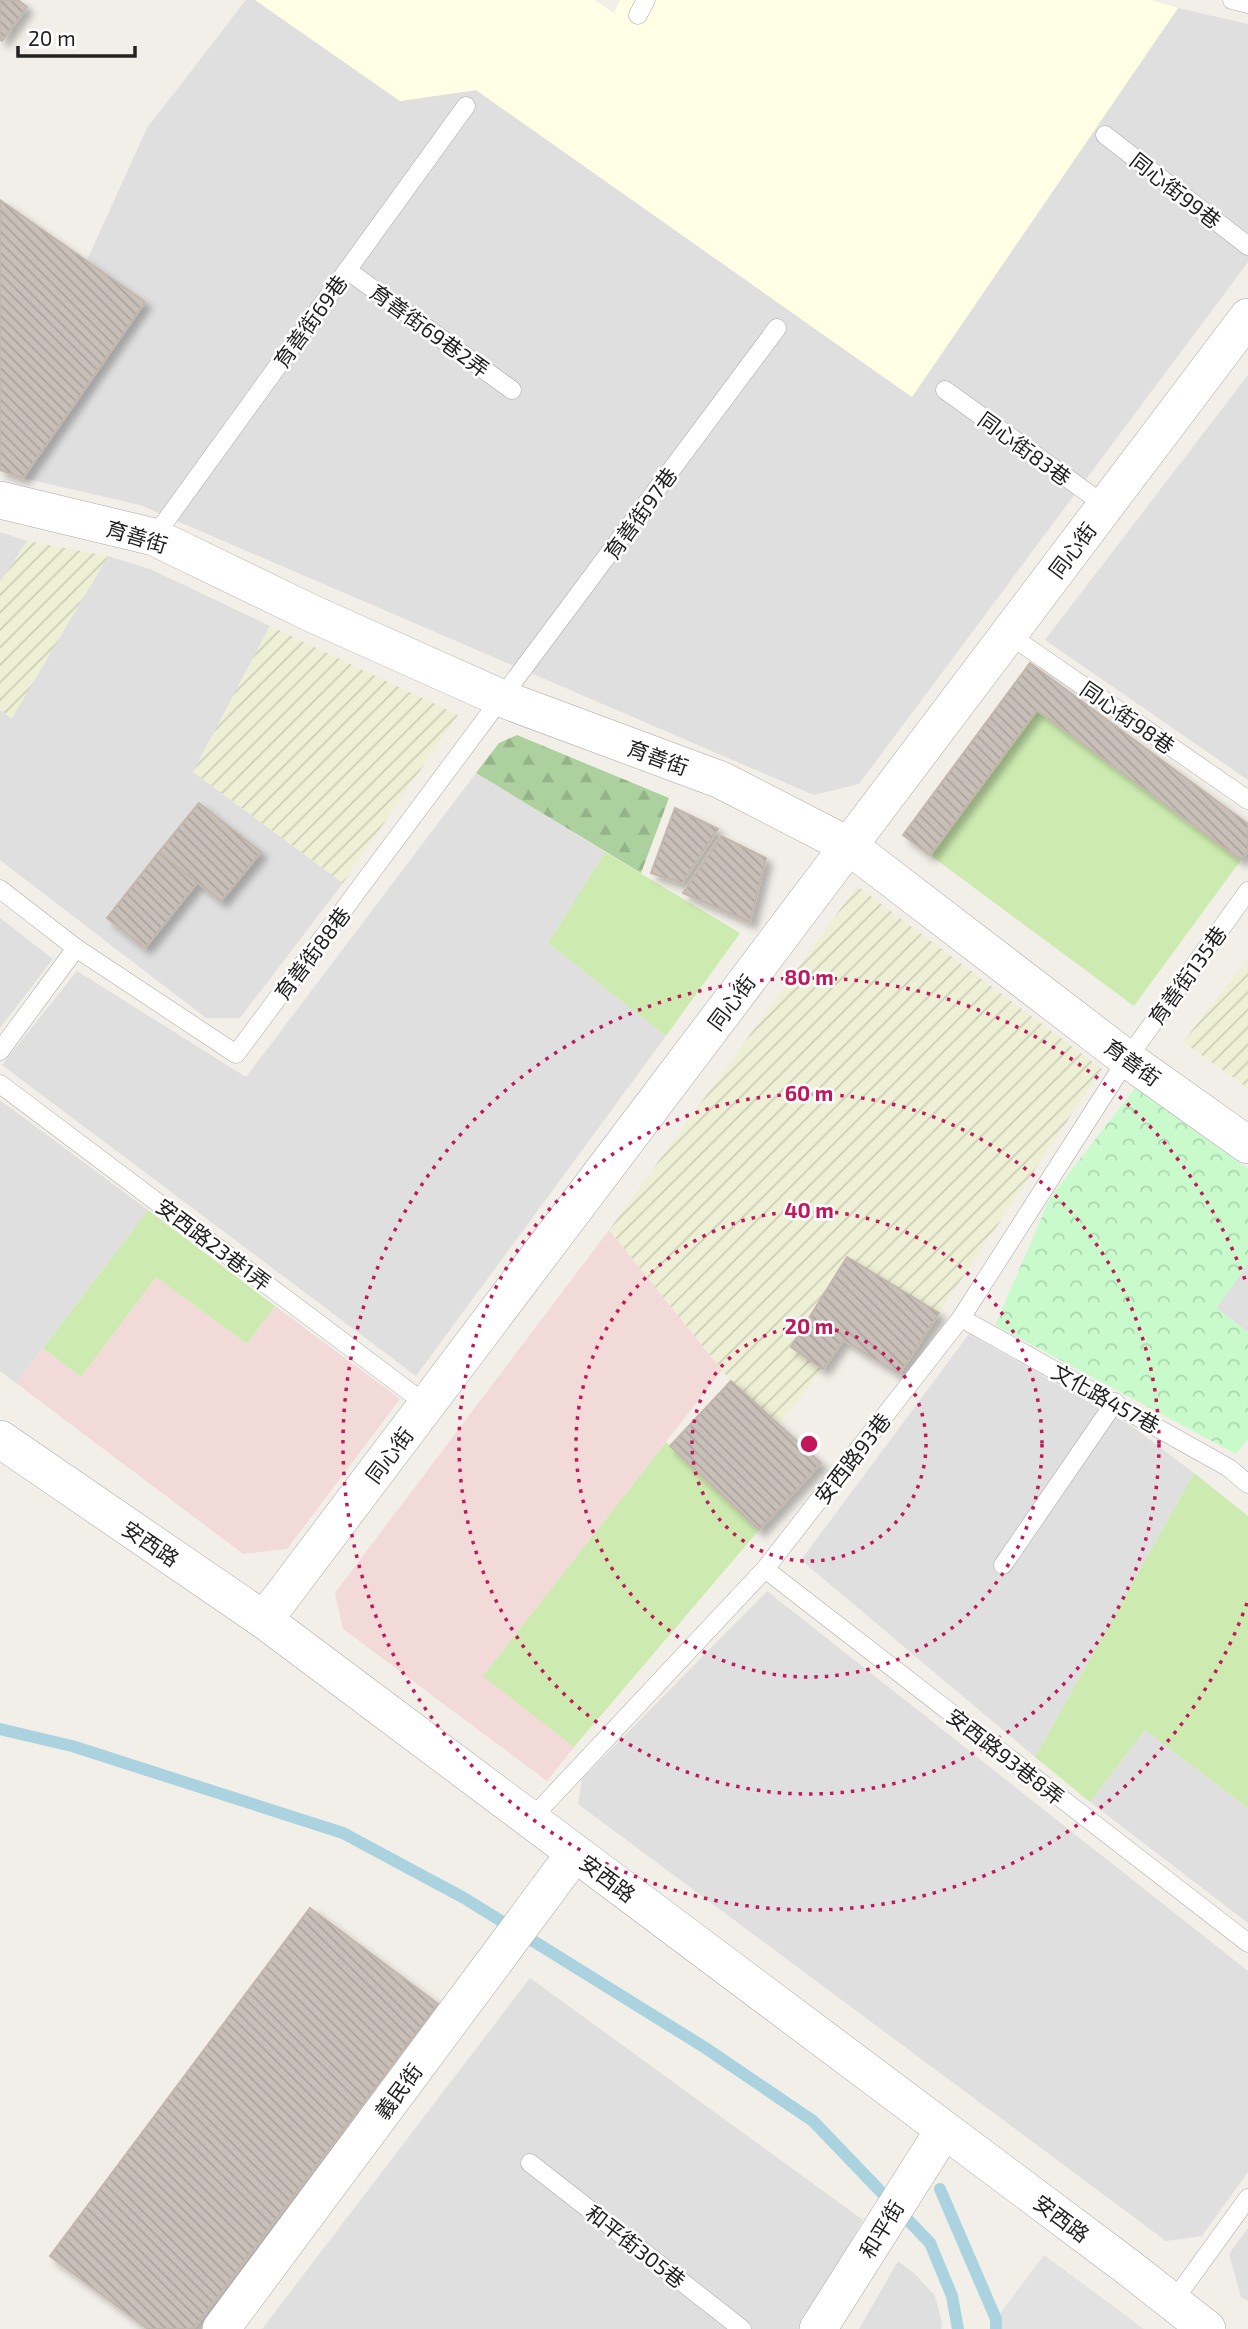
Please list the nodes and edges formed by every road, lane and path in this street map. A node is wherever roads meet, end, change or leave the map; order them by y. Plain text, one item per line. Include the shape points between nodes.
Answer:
1 (1232, 0) edge
2 (1248, 4) edge
3 (466, 106) dead end
4 (1105, 135) dead end
5 (1248, 246) edge
6 (347, 270) junction
7 (1248, 317) edge
8 (777, 328) dead end
9 (512, 390) dead end
10 (945, 390) dead end
11 (0, 500) edge
12 (1106, 506) junction
13 (154, 537) junction
14 (1009, 634) junction
15 (503, 699) junction
16 (1248, 800) edge
17 (849, 846) junction
18 (0, 888) edge
19 (1248, 891) edge
20 (76, 948) junction
21 (0, 1051) edge
22 (1127, 1059) junction
23 (0, 1084) edge
24 (1248, 1145) edge
25 (961, 1318) junction
26 (1115, 1402) junction
27 (427, 1405) junction
28 (0, 1439) edge
29 (1248, 1484) edge
30 (1003, 1565) dead end
31 (765, 1569) junction
32 (264, 1620) junction
33 (530, 1820) junction
34 (575, 1853) junction
35 (1248, 1943) edge
36 (944, 2130) junction
37 (530, 2163) dead end
38 (1248, 2198) edge
39 (1172, 2303) junction
40 (220, 2329) edge
41 (742, 2329) edge
42 (818, 2329) edge
43 (1207, 2329) edge

1 - 2 lane
3 - 6 lane, 育善街69巷
4 - 5 lane, 同心街99巷
6 - 9 lane, 育善街69巷2弄
6 - 13 lane, 育善街69巷
7 - 12 street, 同心街
8 - 15 lane, 育善街97巷
10 - 12 lane, 同心街83巷
11 - 13 street, 育善街
12 - 14 street, 同心街
13 - 15 street, 育善街
14 - 16 lane, 同心街98巷
14 - 17 street, 同心街
15 - 17 street, 育善街 via 721,780
15 - 20 lane, 育善街88巷 via 236,1054
17 - 22 street, 育善街
17 - 27 street, 同心街
18 - 20 lane
19 - 22 lane, 育善街135巷
20 - 21 lane
22 - 24 street, 育善街
22 - 25 lane, 安西路93巷
23 - 27 lane, 安西路23巷1弄
25 - 26 lane, 文化路457巷
25 - 31 lane, 安西路93巷
26 - 29 lane, 文化路457巷 via 1229,1468
26 - 30 lane
27 - 32 street, 同心街
28 - 32 street, 安西路
31 - 33 lane, 安西路93巷
31 - 35 lane, 安西路93巷8弄
32 - 33 street, 安西路
33 - 34 street, 安西路
34 - 36 street, 安西路
34 - 40 street, 義民街
36 - 39 street, 安西路
36 - 42 street, 和平街
37 - 41 lane, 和平街305巷
38 - 39 lane
39 - 43 street, 安西路

